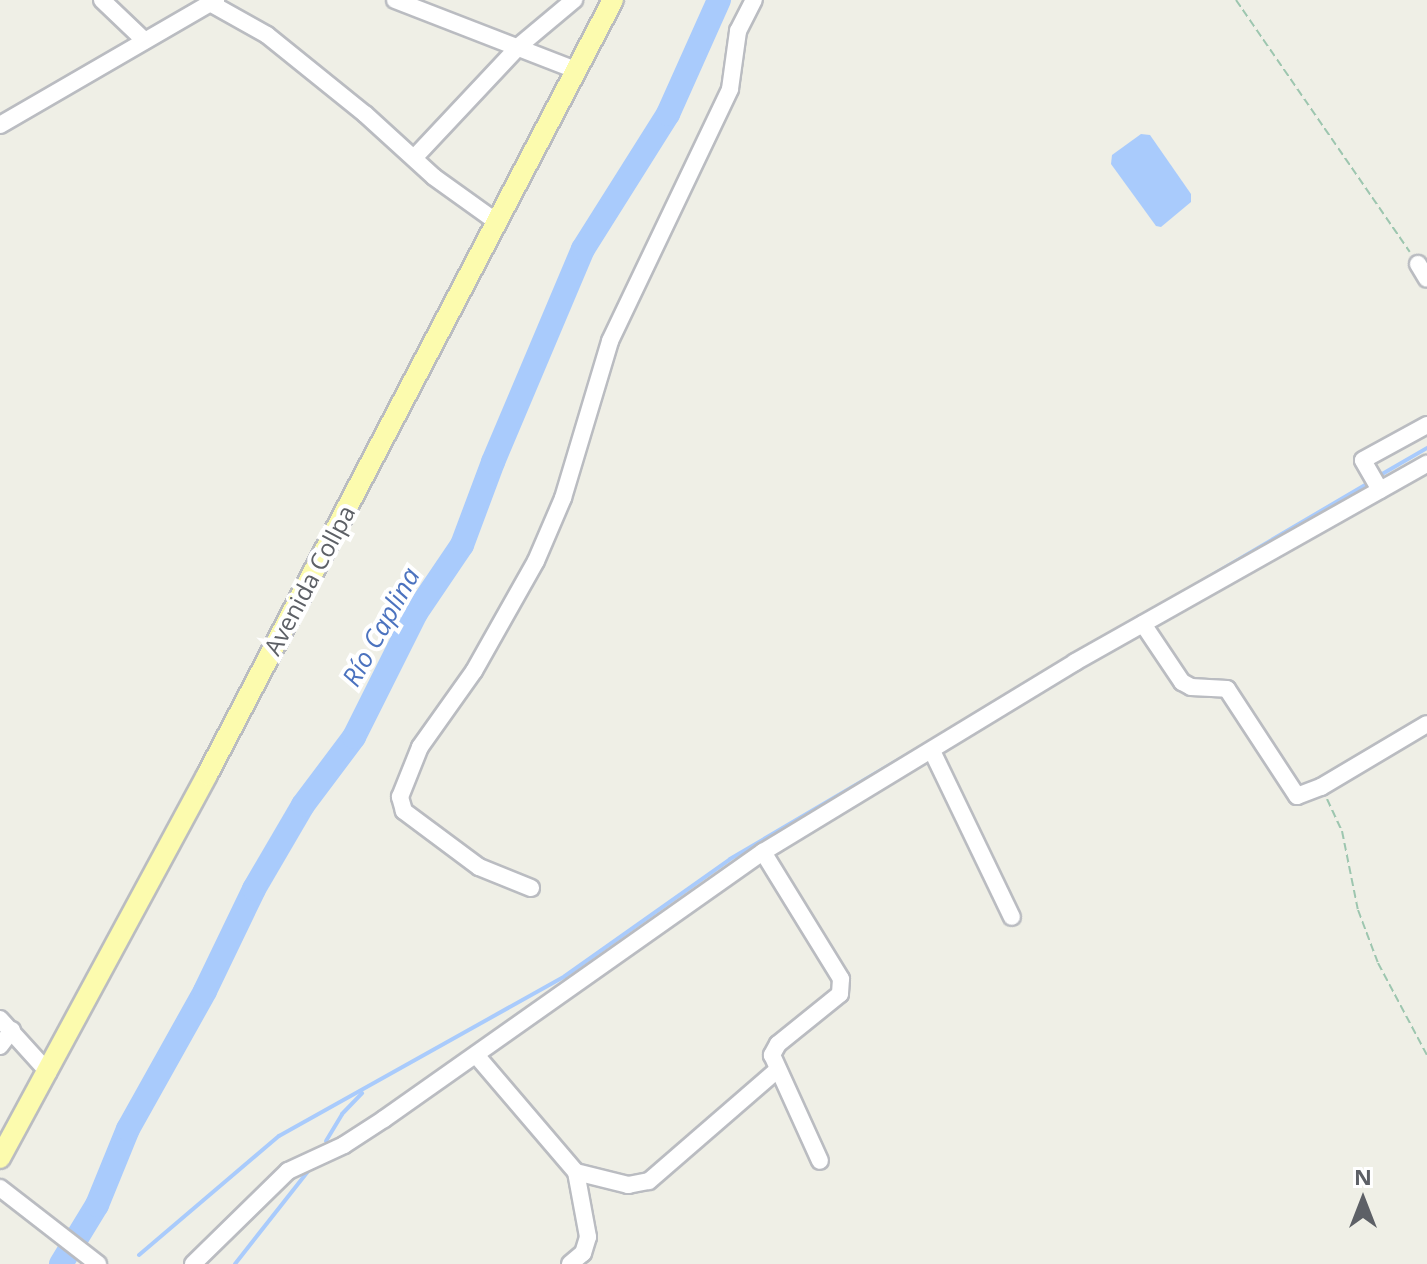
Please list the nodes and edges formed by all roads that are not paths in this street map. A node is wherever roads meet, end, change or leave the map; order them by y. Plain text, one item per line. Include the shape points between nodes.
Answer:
1 (102, 0) edge
2 (574, 0) edge
3 (613, 0) edge
4 (754, 0) edge
5 (213, 1) edge
6 (402, 1) edge
7 (145, 41) junction
8 (519, 46) junction
9 (578, 71) junction
10 (0, 125) edge
11 (414, 158) junction
12 (498, 223) junction
13 (1427, 425) edge
14 (1427, 464) edge
15 (1374, 481) junction
16 (1143, 624) junction
17 (1427, 724) edge
18 (932, 751) junction
19 (763, 852) junction
20 (531, 888) dead end
21 (1012, 917) dead end
22 (6, 1024) edge
23 (0, 1046) edge
24 (476, 1055) junction
25 (776, 1071) junction
26 (48, 1072) junction
27 (0, 1158) edge
28 (820, 1161) dead end
29 (576, 1172) junction
30 (0, 1188) edge
31 (98, 1264) edge
32 (193, 1264) edge
33 (570, 1264) edge

1 - 7 street
2 - 8 street
3 - 9 main road, Avenida Collpa
4 - 20 street via 738,31 730,89 610,341 563,498 536,561 404,779 404,811 479,867
5 - 7 street
5 - 11 street via 267,35
6 - 8 street
7 - 10 street
8 - 9 street
8 - 11 street
9 - 12 main road, Avenida Collpa
11 - 12 street
12 - 26 main road, Avenida Collpa
13 - 15 street via 1365,457 1362,463
14 - 15 street
15 - 16 street
16 - 17 street via 1182,682 1227,689 1297,796
16 - 18 street
18 - 19 street
18 - 21 street
19 - 24 street
19 - 25 street via 841,979 840,994 778,1044 772,1055
22 - 23 street
22 - 26 street
24 - 29 street
24 - 32 street via 344,1145 288,1171
25 - 28 street
25 - 29 street via 649,1181 628,1185
26 - 27 main road, Avenida Collpa
29 - 33 street via 588,1237 583,1253
30 - 31 street

